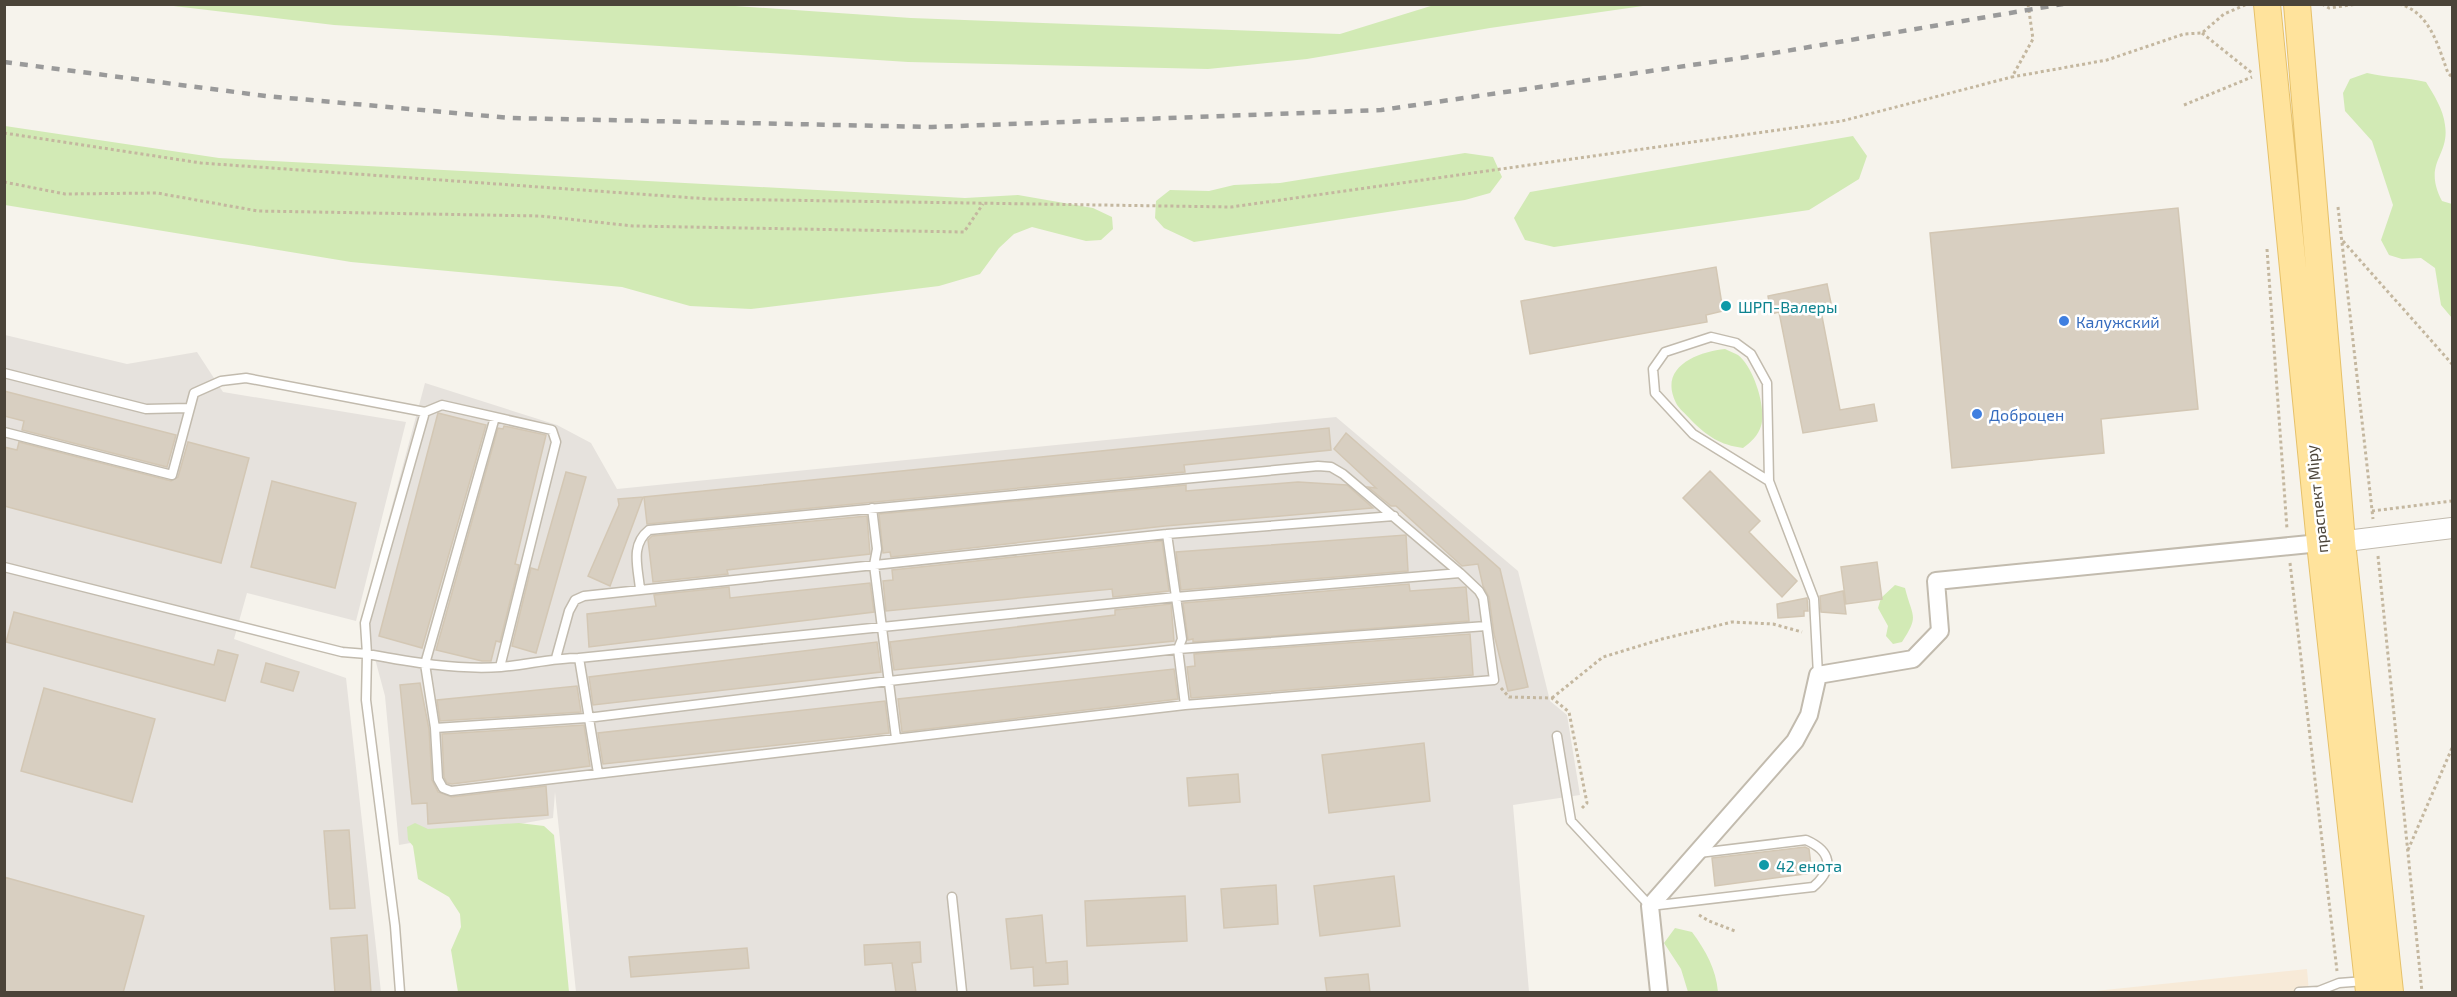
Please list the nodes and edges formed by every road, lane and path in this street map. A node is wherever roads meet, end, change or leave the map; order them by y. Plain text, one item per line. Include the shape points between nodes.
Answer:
1 (2028, 4) edge
2 (2248, 4) edge
3 (2322, 4) edge
4 (2357, 4) edge
5 (2399, 4) edge
6 (2298, 12) edge
7 (2268, 13) edge
8 (2202, 33) junction
9 (2254, 65) dead end
10 (2254, 75) junction
11 (2012, 77) junction
12 (2452, 77) edge
13 (2255, 87) dead end
14 (2184, 105) dead end
15 (4, 133) edge
16 (4, 183) edge
17 (984, 203) junction
18 (2338, 205) dead end
19 (2342, 239) junction
20 (2267, 242) dead end
21 (2452, 364) edge
22 (4, 373) edge
23 (189, 408) junction
24 (425, 412) junction
25 (495, 417) junction
26 (4, 432) edge
27 (1769, 481) junction
28 (2452, 501) edge
29 (872, 508) junction
30 (2372, 511) junction
31 (1394, 516) junction
32 (2452, 528) edge
33 (1167, 534) junction
34 (2376, 538) junction
35 (2331, 543) junction
36 (2289, 548) junction
37 (874, 565) junction
38 (4, 567) edge
39 (1460, 573) junction
40 (640, 589) junction
41 (1176, 597) junction
42 (1486, 626) junction
43 (881, 627) junction
44 (1816, 636) junction
45 (1178, 649) junction
46 (367, 654) junction
47 (556, 658) junction
48 (579, 658) junction
49 (425, 664) junction
50 (500, 667) junction
51 (1818, 675) junction
52 (889, 681) junction
53 (1552, 698) dead end
54 (1185, 705) junction
55 (588, 717) junction
56 (435, 728) junction
57 (1557, 735) dead end
58 (896, 738) junction
59 (2452, 748) edge
60 (598, 773) junction
61 (2408, 851) junction
62 (1695, 853) junction
63 (952, 897) dead end
64 (1681, 902) junction
65 (1650, 906) junction
66 (1736, 931) dead end
67 (2339, 983) junction
68 (2369, 986) edge
69 (2317, 992) edge
70 (400, 993) edge
71 (962, 993) edge
72 (1659, 993) edge
73 (2299, 993) edge
74 (2390, 993) edge
75 (2422, 993) edge

1 - 11 path via 2032,39
2 - 8 path via 2224,14
3 - 4 path via 2329,8
5 - 12 path via 2412,7 2432,29
6 - 35 main road, праспект Міру
7 - 35 main road, праспект Міру
8 - 10 path
8 - 11 path via 2184,34 2107,60
9 - 10 path
10 - 13 path
10 - 14 path
11 - 17 path via 1842,121 1231,207
15 - 17 path via 201,163 709,200
16 - 17 path via 65,194 157,193 258,211 540,216 633,226 964,232
18 - 19 path
19 - 21 path
19 - 30 path
20 - 36 path
22 - 23 lane via 146,409
23 - 24 lane via 194,393 221,381 246,378
23 - 26 lane via 172,475
24 - 25 lane via 442,405
24 - 46 lane via 365,623
25 - 49 lane
25 - 50 lane via 552,430 556,442
27 - 27 lane via 1767,383 1751,354 1736,343 1712,337 1665,352 1653,369 1654,393 1693,434
27 - 44 lane via 1814,599
28 - 30 path
29 - 31 lane via 1318,466 1331,467 1343,474
29 - 37 lane via 877,549
29 - 40 lane via 650,530 640,537 636,548
30 - 34 path
31 - 33 lane
31 - 39 lane
32 - 34 street
33 - 37 lane
33 - 41 lane
34 - 35 street
34 - 61 path
35 - 36 street
35 - 68 main road, праспект Міру
35 - 74 main road, праспект Міру
36 - 51 street via 1936,581 1940,631 1914,659
36 - 67 path
37 - 40 lane
37 - 43 lane
38 - 46 lane via 342,652
39 - 41 lane
39 - 42 lane via 1483,598
40 - 47 lane via 575,600
41 - 43 lane
41 - 45 lane via 1182,639
42 - 45 lane
42 - 54 lane via 1494,680
43 - 48 lane
43 - 52 lane
44 - 51 lane
44 - 53 path via 1773,624 1732,622 1603,657
45 - 52 lane
45 - 54 lane
46 - 49 lane
46 - 70 lane via 366,700
47 - 48 lane
47 - 50 lane
48 - 55 lane
49 - 50 lane
49 - 56 lane
51 - 62 street via 1809,715 1795,741
52 - 55 lane
52 - 58 lane
54 - 58 lane
55 - 56 lane
55 - 60 lane
56 - 60 lane via 438,779 443,788 451,791
57 - 65 lane via 1571,821
58 - 60 lane
59 - 61 path
61 - 75 path
62 - 64 lane via 1806,840 1819,846 1827,856 1827,868 1813,887
62 - 65 street
63 - 71 lane
64 - 65 lane
64 - 66 path via 1709,921
65 - 72 street
67 - 68 lane
67 - 69 lane
69 - 73 lane

